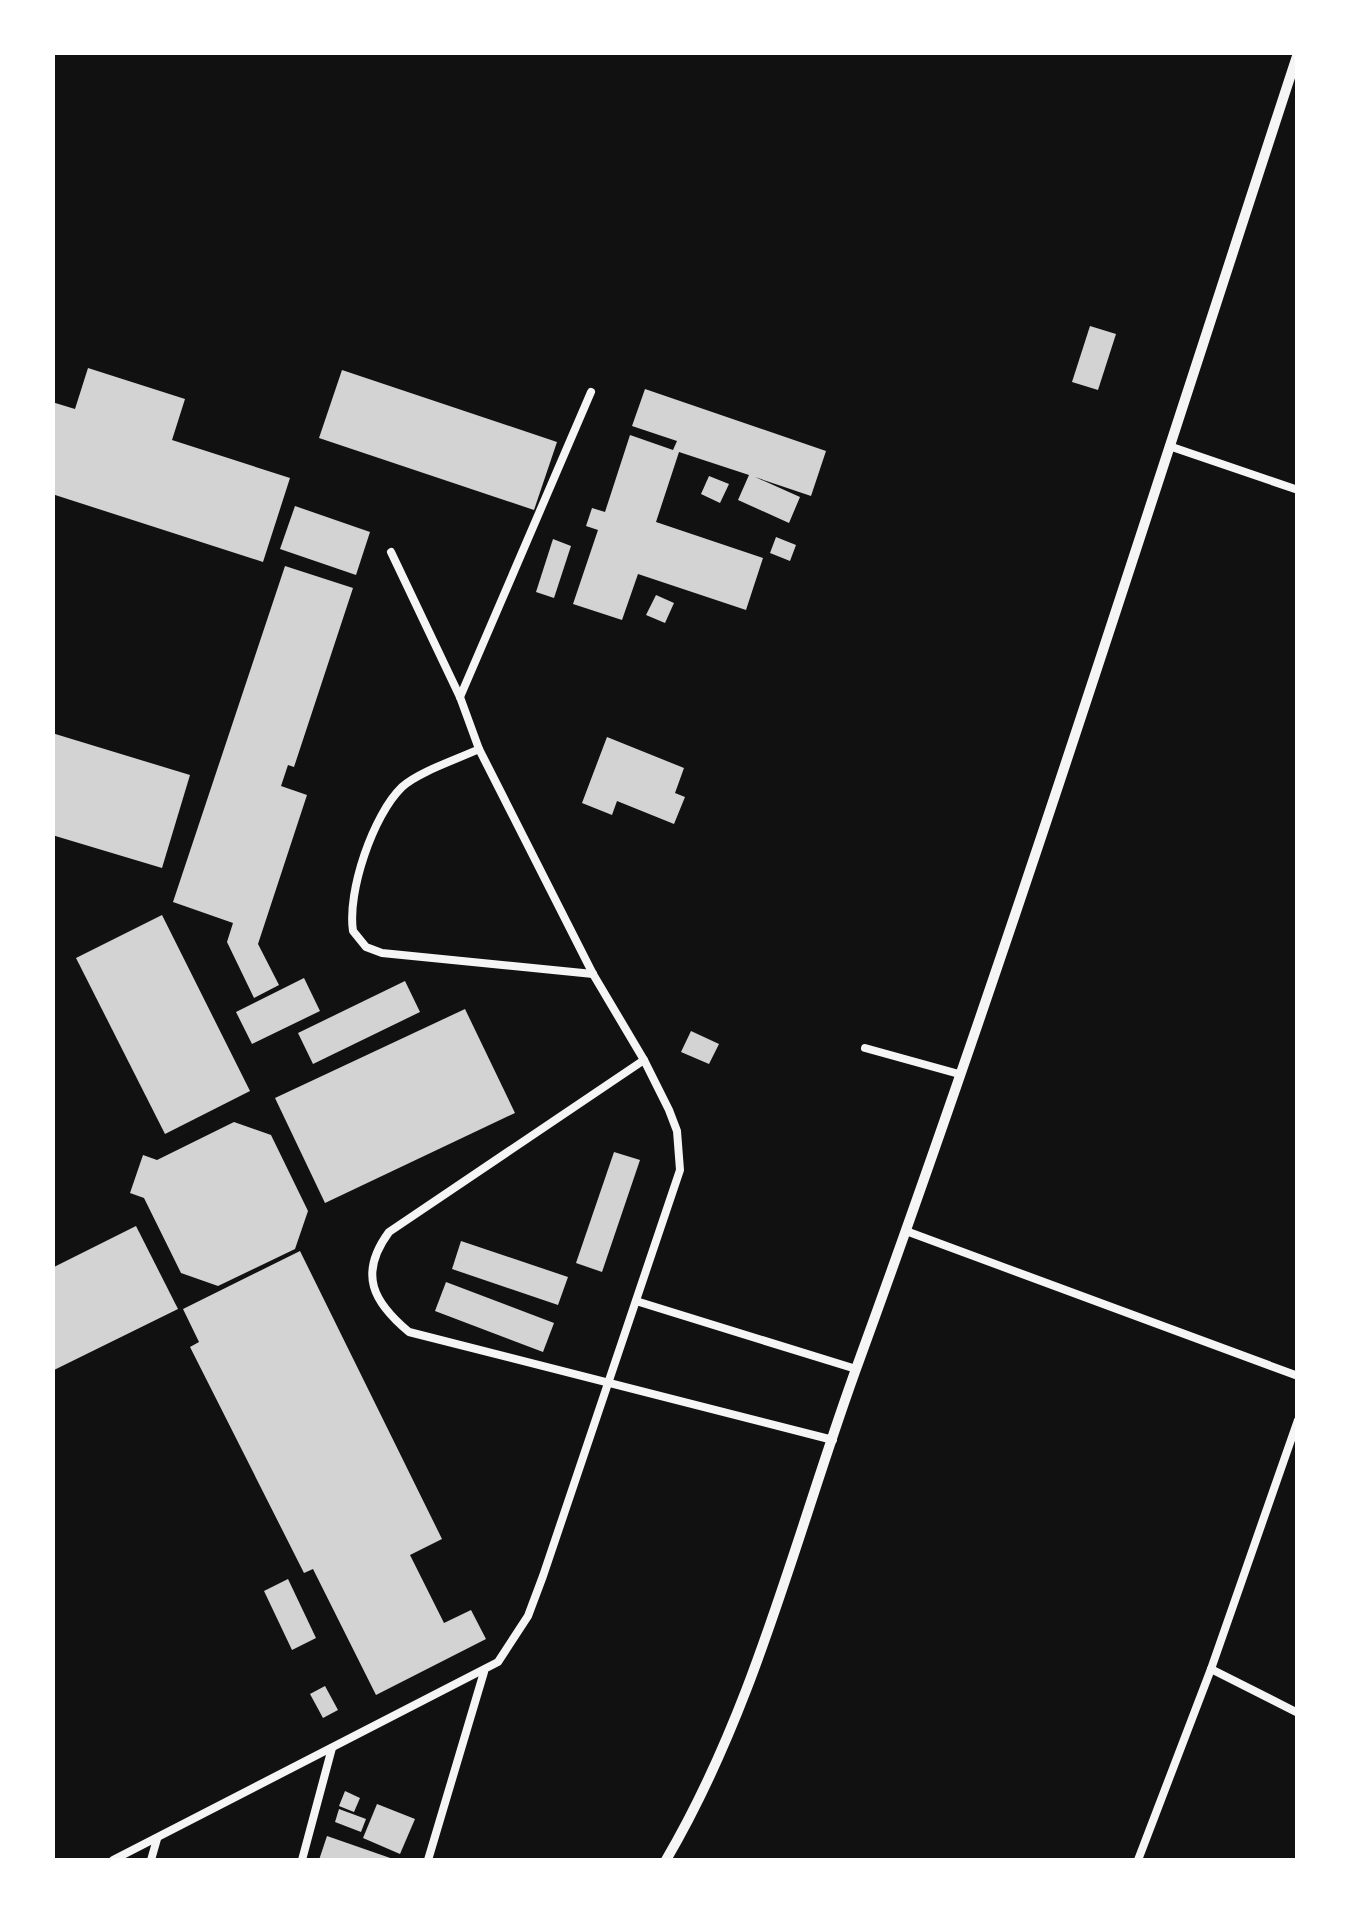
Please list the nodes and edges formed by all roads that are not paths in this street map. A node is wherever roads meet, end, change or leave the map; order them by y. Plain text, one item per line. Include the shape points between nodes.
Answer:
1 (1298, 53) edge
2 (591, 392) dead end
3 (1169, 446) junction
4 (1298, 490) edge
5 (391, 552) dead end
6 (460, 696) junction
7 (479, 749) junction
8 (593, 974) junction
9 (865, 1048) dead end
10 (644, 1060) junction
11 (960, 1074) junction
12 (906, 1230) junction
13 (636, 1301) junction
14 (856, 1369) junction
15 (1298, 1376) edge
16 (608, 1383) junction
17 (1298, 1420) edge
18 (833, 1440) junction
19 (1212, 1669) junction
20 (484, 1672) junction
21 (1298, 1713) edge
22 (332, 1748) junction
23 (157, 1839) junction
24 (113, 1860) edge
25 (151, 1860) edge
26 (302, 1860) edge
27 (428, 1860) edge
28 (666, 1860) edge
29 (1138, 1860) edge

1 - 3 street
2 - 6 lane
3 - 4 lane
3 - 11 street
5 - 6 lane
6 - 7 lane
7 - 8 lane
7 - 8 lane via 404,786 388,806 374,828 355,893 353,932 382,954
8 - 10 lane
9 - 11 lane
10 - 13 lane via 676,1131 680,1170
10 - 16 lane via 389,1232 373,1263 378,1300 410,1332
11 - 12 street
12 - 14 street
12 - 15 lane
13 - 14 lane
13 - 16 lane
14 - 18 street
16 - 18 lane
16 - 20 lane via 528,1616
17 - 19 lane
18 - 28 street via 728,1738
19 - 21 lane
19 - 29 lane
20 - 22 lane
20 - 27 lane
22 - 23 lane
22 - 26 lane
23 - 24 lane
23 - 25 lane

